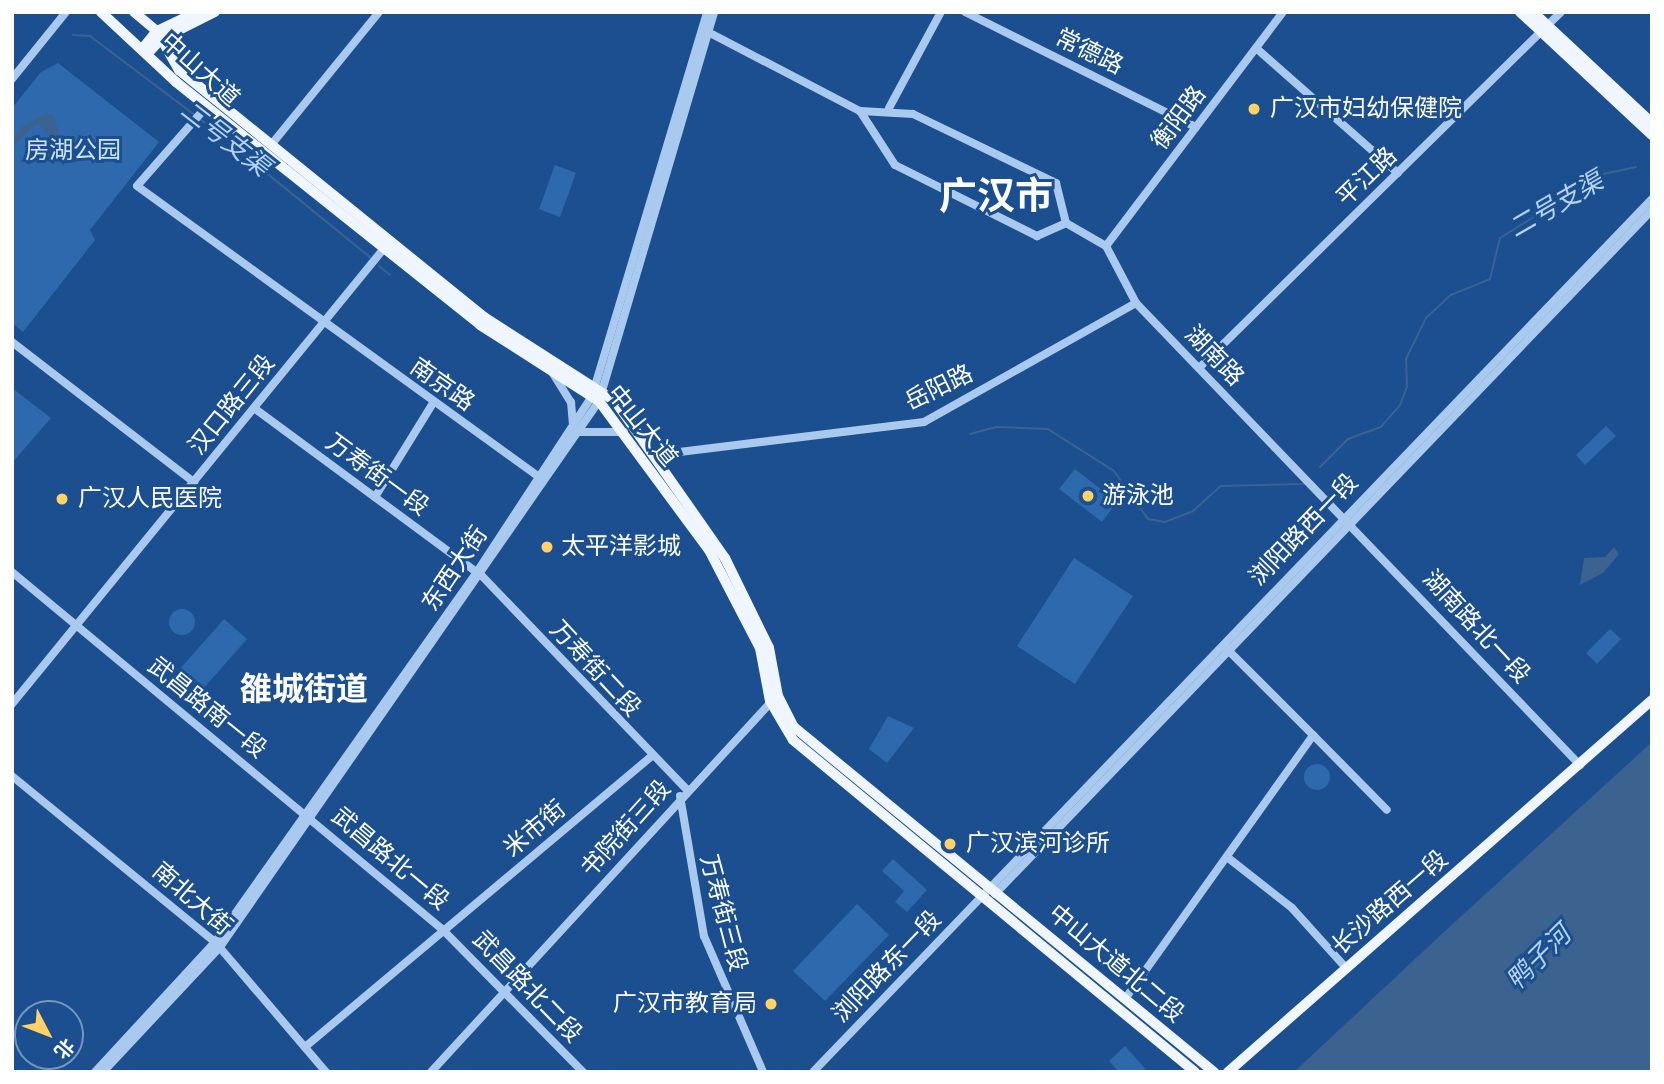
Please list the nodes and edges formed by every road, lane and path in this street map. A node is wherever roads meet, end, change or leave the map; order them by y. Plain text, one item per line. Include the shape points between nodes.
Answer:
1 (66, 12) edge
2 (102, 12) edge
3 (134, 12) edge
4 (197, 12) edge
5 (215, 12) edge
6 (379, 12) edge
7 (707, 12) edge
8 (714, 12) edge
9 (941, 12) edge
10 (965, 12) edge
11 (1283, 12) edge
12 (1520, 12) edge
13 (1533, 12) edge
14 (1561, 12) edge
15 (1545, 29) junction
16 (708, 32) junction
17 (159, 35) junction
18 (1256, 48) junction
19 (146, 50) junction
20 (12, 79) edge
21 (889, 108) junction
22 (860, 111) junction
23 (200, 113) junction
24 (1652, 123) edge
25 (1196, 127) junction
26 (1652, 135) edge
27 (271, 145) junction
28 (1398, 173) junction
29 (1652, 199) edge
30 (1652, 210) edge
31 (1066, 223) junction
32 (388, 245) junction
33 (1107, 246) junction
34 (1136, 303) junction
35 (322, 326) junction
36 (12, 342) edge
37 (1199, 368) junction
38 (551, 370) junction
39 (596, 393) junction
40 (433, 403) junction
41 (254, 408) junction
42 (575, 429) junction
43 (626, 433) junction
44 (655, 455) junction
45 (539, 477) junction
46 (194, 482) junction
47 (375, 497) junction
48 (1346, 518) junction
49 (12, 572) edge
50 (479, 574) junction
51 (77, 625) junction
52 (1225, 647) junction
53 (774, 699) junction
54 (1652, 700) edge
55 (12, 704) edge
56 (1313, 735) junction
57 (651, 757) junction
58 (1580, 765) junction
59 (12, 776) edge
60 (684, 793) junction
61 (1387, 810) dead end
62 (311, 817) junction
63 (1227, 857) junction
64 (988, 894) junction
65 (443, 929) junction
66 (218, 944) junction
67 (1347, 969) junction
68 (507, 992) junction
69 (1125, 999) junction
70 (305, 1047) junction
71 (94, 1072) edge
72 (103, 1072) edge
73 (326, 1072) edge
74 (431, 1072) edge
75 (583, 1072) edge
76 (763, 1072) edge
77 (813, 1072) edge
78 (1195, 1072) edge
79 (1214, 1072) edge
80 (1228, 1072) edge

1 - 20 street
2 - 19 main road, 中山大道
3 - 17 main road, 中山大道
4 - 17 main road
5 - 17 main road
6 - 27 street
7 - 39 street, 东西大街
8 - 16 street, 东西大街
9 - 21 street
10 - 25 street, 常德路
11 - 18 street, 衡阳路
12 - 15 main road
13 - 15 main road
14 - 15 street, 平江路
15 - 24 main road
15 - 26 main road
15 - 28 street, 平江路
16 - 22 street
16 - 39 street, 东西大街
17 - 19 main road
17 - 27 main road, 中山大道 via 172,63
18 - 25 street, 衡阳路
18 - 28 street
19 - 23 main road, 中山大道
21 - 22 street
21 - 31 street via 913,114 1056,183 1065,201
22 - 31 street via 895,165 1037,236
23 - 32 main road, 中山大道
23 - 35 street, 南京路 via 137,186
25 - 33 street, 衡阳路
27 - 32 main road, 中山大道
28 - 37 street, 平江路
29 - 48 street, 浏阳路西一段
30 - 48 street
31 - 33 street
32 - 35 street, 汉口路三段
32 - 38 main road, 中山大道 via 480,325
32 - 39 main road, 中山大道
33 - 34 street, 湖南路
34 - 37 street, 湖南路
34 - 44 street, 岳阳路 via 924,422
35 - 40 street, 南京路
35 - 41 street, 汉口路三段
36 - 46 street
37 - 48 street, 湖南路
38 - 39 main road, 中山大道
38 - 42 street via 571,402
39 - 42 street, 东西大街
39 - 43 main road, 中山大道
39 - 44 main road, 中山大道
40 - 45 street, 南京路
40 - 47 street
41 - 46 street, 汉口路三段
41 - 47 street, 万寿街一段
42 - 43 street
42 - 45 street, 东西大街
42 - 50 street, 东西大街
43 - 53 main road, 中山大道 via 732,590 760,649
44 - 53 main road, 中山大道 via 724,558 769,648
45 - 50 street, 东西大街
46 - 51 street, 汉口路三段
47 - 50 street, 万寿街一段
48 - 52 street, 浏阳路西一段
48 - 58 street, 湖南路北一段
49 - 51 street, 武昌路南一段
50 - 57 street, 万寿街二段
50 - 62 street, 东西大街
51 - 55 street, 汉口路三段
51 - 62 street, 武昌路南一段
52 - 56 street
52 - 64 street, 浏阳路西一段
53 - 60 street, 书院街三段
53 - 64 main road, 中山大道 via 805,740
54 - 58 main road, 长沙路西一段
56 - 61 street
56 - 63 street
57 - 60 street, 万寿街二段
57 - 65 street, 米市街
58 - 67 main road, 长沙路西一段
59 - 66 street, 南北大街
60 - 68 street, 书院街三段
60 - 76 street, 万寿街三段 via 704,936
62 - 65 street, 武昌路北一段
62 - 66 street, 东西大街
63 - 67 street via 1292,908
63 - 69 street
64 - 69 main road, 中山大道北二段
64 - 77 street, 浏阳路东一段
64 - 78 main road, 中山大道北二段
65 - 68 street, 武昌路北二段
65 - 70 street, 米市街
66 - 70 street, 南北大街
66 - 71 street, 东西大街
66 - 72 street, 东西大街
67 - 80 main road, 长沙路西一段
68 - 74 street, 书院街三段
68 - 75 street, 武昌路北二段
69 - 79 main road, 中山大道北二段
70 - 73 street, 南北大街

